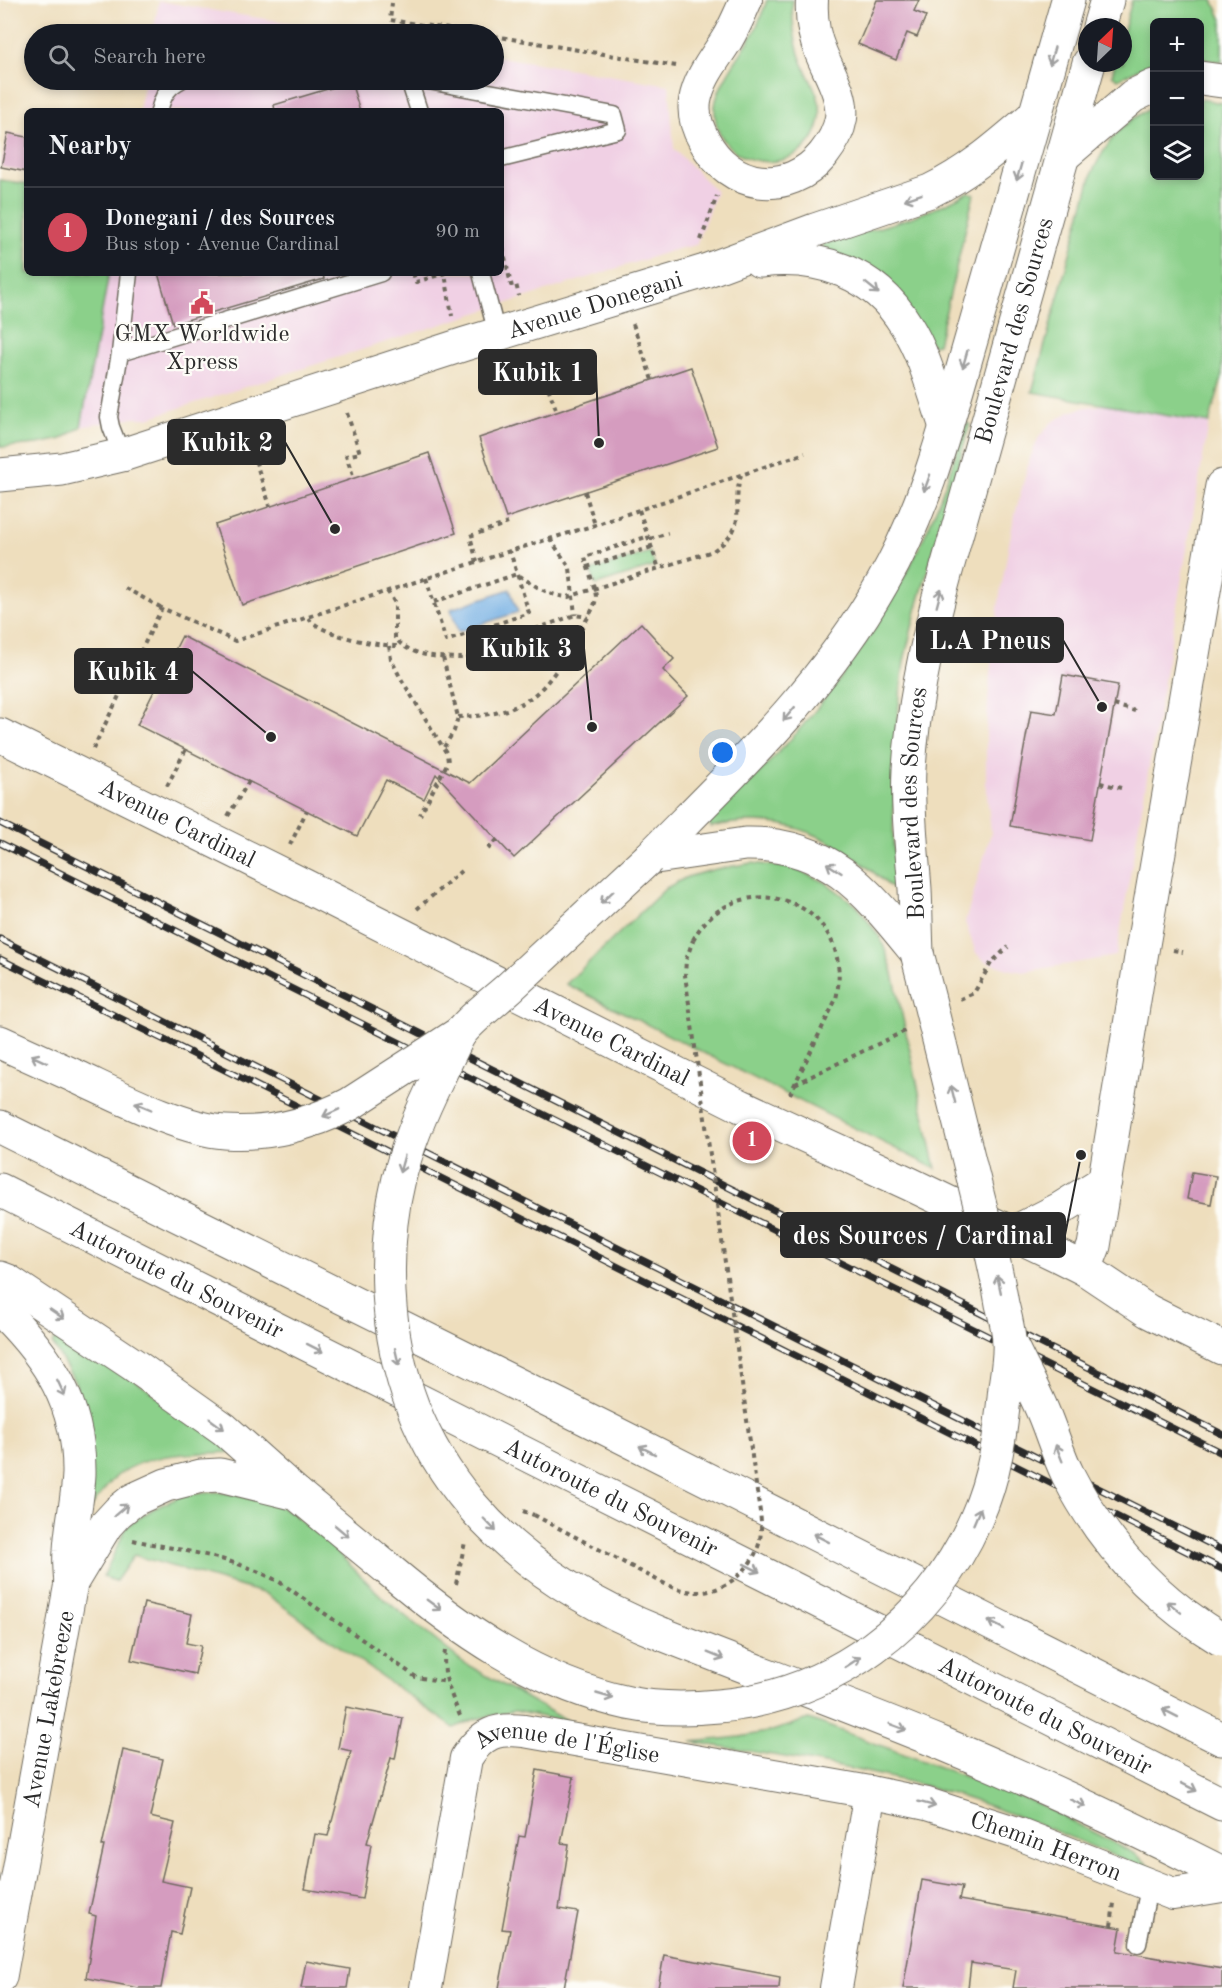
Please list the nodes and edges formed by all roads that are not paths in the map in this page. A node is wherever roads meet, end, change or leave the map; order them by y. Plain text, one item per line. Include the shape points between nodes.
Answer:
1 (746, 0) edge
2 (812, 0) edge
3 (1068, 0) edge
4 (1107, 0) edge
5 (1102, 18) edge
6 (1086, 72) edge
7 (1204, 79) edge
8 (1222, 81) edge
9 (1150, 88) edge
10 (167, 90) edge
11 (412, 90) edge
12 (478, 90) edge
13 (160, 108) edge
14 (418, 108) edge
15 (1035, 115) junction
16 (1063, 156) junction
17 (504, 158) edge
18 (702, 260) junction
19 (129, 276) edge
20 (371, 276) edge
21 (482, 276) edge
22 (497, 334) junction
23 (120, 353) junction
24 (946, 427) junction
25 (122, 455) junction
26 (0, 475) edge
27 (1222, 486) edge
28 (0, 735) edge
29 (650, 858) junction
30 (917, 953) junction
31 (460, 1033) junction
32 (0, 1042) edge
33 (0, 1127) edge
34 (1105, 1181) junction
35 (0, 1190) edge
36 (1013, 1233) junction
37 (1085, 1269) junction
38 (0, 1278) edge
39 (0, 1310) edge
40 (1009, 1341) junction
41 (1222, 1348) edge
42 (297, 1494) junction
43 (71, 1583) junction
44 (1222, 1640) edge
45 (1222, 1739) edge
46 (870, 1792) junction
47 (1222, 1804) edge
48 (1222, 1873) edge
49 (1151, 1885) junction
50 (1222, 1886) edge
51 (1138, 1944) dead end
52 (0, 1977) edge
53 (426, 1988) edge
54 (836, 1988) edge

1 - 2 street via 699,86 695,116 706,145 720,163 745,179 760,183 808,171 828,149 841,117 835,86 816,38
3 -> 15 main road, Boulevard des Sources
4 - 5 main road
6 - 16 main road, Boulevard des Sources
7 - 8 main road
9 - 16 main road via 1133,96
10 - 13 lane
11 - 14 lane
12 - 17 lane via 614,115 618,130
15 -> 18 main road via 980,161 930,191 815,230
15 -> 24 main road, Boulevard des Sources
30 -> 16 main road, Boulevard des Sources via 909,770 924,661
18 - 22 main road, Avenue Donegani
18 -> 24 main road via 744,263 795,258 820,262 863,281 894,308 906,325
19 - 23 lane
20 - 23 lane
21 - 22 lane
22 - 25 main road, Avenue Donegani
23 - 25 lane via 109,417
24 -> 29 main road, Boulevard des Sources via 910,528 861,618 786,718
25 - 26 main road, Avenue Donegani via 62,469
27 - 34 main road
28 - 36 main road, Avenue Cardinal via 741,1106
30 -> 29 main road via 863,890 817,857 798,850 761,843
29 -> 31 main road, Boulevard des Sources, bridge
40 -> 30 main road, Boulevard des Sources, bridge via 989,1241
31 -> 32 main road, bridge via 333,1113 293,1126 224,1132 184,1123
31 -> 48 main road, bridge via 411,1136 401,1167 388,1248 389,1298 394,1345 414,1413 446,1472 472,1507 505,1540 552,1577 624,1619 940,1743 1135,1829
45 -> 33 main road
34 - 36 main road
34 - 37 main road via 1094,1246
35 -> 47 main road, Autoroute du Souvenir
36 - 37 main road, Avenue Cardinal
37 - 41 main road, Avenue Cardinal via 1148,1311
38 -> 42 main road via 224,1429
39 -> 43 main road via 46,1361 72,1416 79,1474 70,1551
42 -> 40 main road, bridge via 441,1611 501,1652 546,1675 609,1698 646,1706 746,1703 808,1686 847,1666 906,1621 935,1589 978,1515 992,1473 1002,1425
44 -> 40 main road, bridge via 1157,1593 1102,1530 1067,1473
43 -> 42 main road via 118,1512 166,1485 220,1475
43 - 52 main road, Avenue Lakebreeze
46 -> 49 street, Chemin Herron via 972,1818
46 - 53 street, Avenue de l'Église via 524,1731 509,1729 489,1734 466,1758
46 - 54 street
49 - 50 street, Chemin Herron via 1173,1894
49 - 51 lane

